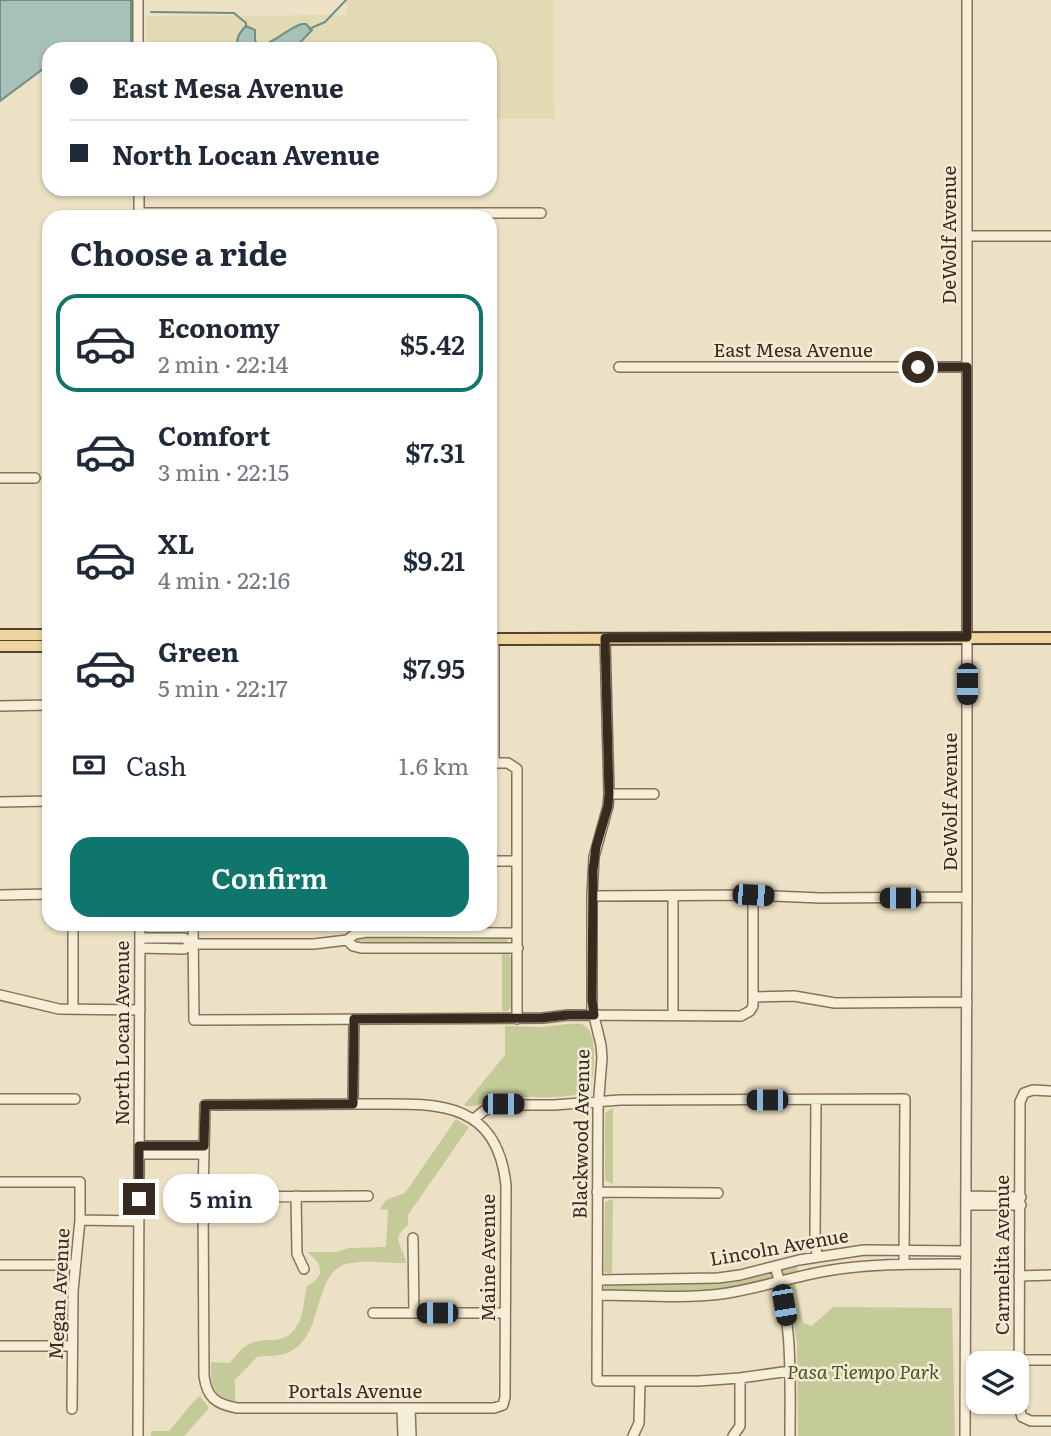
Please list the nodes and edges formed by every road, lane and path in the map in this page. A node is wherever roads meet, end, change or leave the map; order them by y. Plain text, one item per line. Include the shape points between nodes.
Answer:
1 (138, 0) edge
2 (967, 0) edge
3 (138, 42) edge
4 (497, 213) edge
5 (541, 213) dead end
6 (967, 236) junction
7 (1051, 236) edge
8 (619, 367) dead end
9 (967, 367) junction
10 (0, 478) edge
11 (35, 478) dead end
12 (0, 635) edge
13 (42, 635) edge
14 (967, 637) junction
15 (605, 638) junction
16 (1051, 638) edge
17 (497, 639) edge
18 (0, 646) edge
19 (42, 646) edge
20 (42, 705) edge
21 (0, 706) edge
22 (497, 763) edge
23 (609, 794) junction
24 (654, 794) dead end
25 (42, 801) edge
26 (0, 802) edge
27 (497, 861) edge
28 (517, 861) junction
29 (42, 894) edge
30 (0, 895) edge
31 (753, 895) junction
32 (592, 896) junction
33 (673, 896) junction
34 (967, 897) junction
35 (73, 931) edge
36 (140, 931) edge
37 (193, 931) edge
38 (517, 933) junction
39 (346, 940) junction
40 (139, 943) junction
41 (193, 944) junction
42 (518, 948) junction
43 (0, 995) edge
44 (753, 997) junction
45 (967, 1002) junction
46 (73, 1009) junction
47 (140, 1010) junction
48 (594, 1015) junction
49 (673, 1015) junction
50 (354, 1019) junction
51 (517, 1019) junction
52 (1051, 1091) edge
53 (0, 1099) edge
54 (75, 1099) dead end
55 (816, 1100) junction
56 (598, 1101) junction
57 (353, 1104) junction
58 (474, 1119) junction
59 (139, 1150) junction
60 (204, 1150) junction
61 (0, 1182) edge
62 (597, 1192) junction
63 (718, 1193) dead end
64 (296, 1196) junction
65 (368, 1196) dead end
66 (203, 1197) junction
67 (966, 1201) junction
68 (1020, 1201) junction
69 (80, 1220) junction
70 (138, 1221) junction
71 (413, 1238) dead end
72 (904, 1250) junction
73 (966, 1251) junction
74 (817, 1257) junction
75 (904, 1264) junction
76 (966, 1264) junction
77 (0, 1265) edge
78 (75, 1265) junction
79 (775, 1266) junction
80 (304, 1269) dead end
81 (1051, 1275) edge
82 (1020, 1276) junction
83 (598, 1280) junction
84 (780, 1281) junction
85 (598, 1295) junction
86 (373, 1313) dead end
87 (414, 1313) junction
88 (505, 1313) junction
89 (0, 1346) edge
90 (72, 1346) junction
91 (1019, 1351) edge
92 (1029, 1360) edge
93 (1051, 1360) edge
94 (790, 1371) junction
95 (740, 1378) junction
96 (640, 1381) junction
97 (503, 1405) joint
98 (406, 1408) junction
99 (72, 1409) dead end
100 (1021, 1414) edge
101 (1051, 1421) edge
102 (138, 1436) edge
103 (403, 1436) edge
104 (411, 1436) edge
105 (633, 1436) edge
106 (733, 1436) edge
107 (790, 1436) edge
108 (965, 1436) edge

1 - 3 street
2 - 6 street, DeWolf Avenue
4 - 5 street
6 - 7 street
6 - 9 street, DeWolf Avenue
8 - 9 street, East Mesa Avenue
9 - 14 street, DeWolf Avenue
10 - 11 street
12 - 13 main road
14 - 15 main road
14 - 16 main road
14 - 34 street, DeWolf Avenue
15 - 17 main road
15 - 23 street, Blackwood Avenue
18 - 19 main road
20 - 21 street
22 - 28 street via 517,769
23 - 24 street
23 - 32 street, Blackwood Avenue via 594,857
25 - 26 street
27 - 28 street
28 - 38 street
29 - 30 street
31 - 33 street
31 - 34 street
31 - 44 street
32 - 33 street
32 - 48 street, Blackwood Avenue
33 - 49 street
34 - 45 street, DeWolf Avenue
35 - 46 street
36 - 40 street, North Locan Avenue
37 - 41 street
38 - 39 street via 368,932
38 - 42 street
39 - 41 street
39 - 42 street via 361,948
40 - 41 street via 184,948
40 - 47 street, North Locan Avenue
41 - 50 street via 194,1020
42 - 51 street
43 - 46 street
44 - 45 street via 794,996 835,1003
44 - 49 street via 750,1011 741,1016
45 - 67 street, DeWolf Avenue
46 - 47 street
47 - 59 street, North Locan Avenue
48 - 49 street
48 - 51 street
48 - 56 street, Blackwood Avenue via 602,1058
50 - 51 street
50 - 57 street
52 - 68 street, Carmelita Avenue via 1024,1093 1020,1102
53 - 54 street
55 - 56 street
55 - 72 street via 905,1099
55 - 74 street
56 - 58 street via 497,1105
56 - 62 street, Blackwood Avenue
57 - 58 street via 430,1105
57 - 60 street via 205,1105
58 - 88 street, Maine Avenue via 498,1148 504,1167
59 - 60 street
59 - 70 street, North Locan Avenue
60 - 66 street
61 - 69 street, Megan Avenue via 80,1182
62 - 63 street
62 - 83 street, Blackwood Avenue
64 - 65 street
64 - 66 street
64 - 80 street via 297,1254
66 - 98 street, Portals Avenue via 204,1376 210,1396 237,1408
67 - 68 street
67 - 73 street, DeWolf Avenue
68 - 82 street, Carmelita Avenue
69 - 70 street
69 - 78 street, Megan Avenue
70 - 102 street, North Locan Avenue
71 - 87 street
72 - 73 street, Lincoln Avenue
72 - 74 street, Lincoln Avenue
72 - 75 street
73 - 76 street, DeWolf Avenue
74 - 79 street, Lincoln Avenue
75 - 76 street, Lincoln Avenue
75 - 84 street, Lincoln Avenue
76 - 108 street, DeWolf Avenue
77 - 78 street
78 - 90 street, Megan Avenue
79 - 83 street, Lincoln Avenue via 718,1278
79 - 84 street
81 - 82 street
82 - 91 street, Carmelita Avenue
83 - 85 street, Blackwood Avenue
84 - 85 street, Lincoln Avenue via 698,1296
84 - 94 street
85 - 96 street, Blackwood Avenue via 597,1381
86 - 87 street
87 - 88 street
88 - 97 street, Maine Avenue
89 - 90 street
90 - 99 street, Megan Avenue
92 - 93 street
94 - 95 street
94 - 107 street
95 - 96 street
95 - 106 street via 740,1426
96 - 105 street via 639,1423
97 - 98 street, Portals Avenue
98 - 103 street
98 - 104 street
100 - 101 street, Carmelita Avenue via 1031,1421

